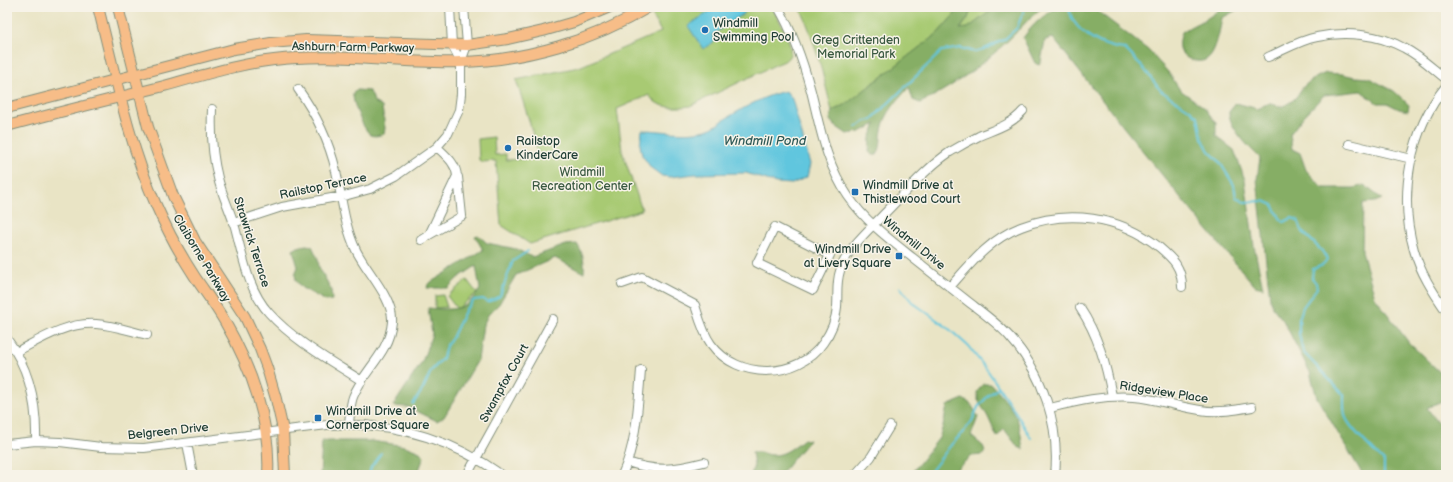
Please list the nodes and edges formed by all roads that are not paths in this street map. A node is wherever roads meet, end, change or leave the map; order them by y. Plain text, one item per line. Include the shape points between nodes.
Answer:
1 (98, 7) edge
2 (118, 7) edge
3 (450, 7) edge
4 (464, 7) edge
5 (610, 7) edge
6 (649, 7) edge
7 (778, 7) edge
8 (452, 45) junction
9 (466, 45) junction
10 (1268, 57) dead end
11 (461, 62) junction
12 (136, 75) junction
13 (117, 79) junction
14 (1446, 79) edge
15 (1446, 86) edge
16 (298, 89) dead end
17 (139, 92) junction
18 (121, 96) junction
19 (7, 108) edge
20 (212, 109) dead end
21 (1023, 111) dead end
22 (7, 126) edge
23 (1349, 144) dead end
24 (437, 147) junction
25 (1412, 158) junction
26 (458, 176) junction
27 (340, 197) junction
28 (233, 223) junction
29 (873, 226) junction
30 (429, 235) junction
31 (421, 240) dead end
32 (830, 254) junction
33 (843, 261) junction
34 (622, 284) dead end
35 (950, 287) junction
36 (1182, 287) dead end
37 (1080, 308) dead end
38 (1446, 311) edge
39 (553, 319) dead end
40 (147, 335) dead end
41 (7, 339) edge
42 (16, 352) junction
43 (641, 370) dead end
44 (362, 382) junction
45 (1112, 396) junction
46 (1252, 407) dead end
47 (1050, 408) junction
48 (349, 424) junction
49 (890, 426) dead end
50 (283, 430) junction
51 (265, 432) junction
52 (36, 441) junction
53 (187, 443) junction
54 (7, 444) edge
55 (476, 458) junction
56 (627, 462) junction
57 (704, 462) dead end
58 (193, 475) edge
59 (268, 475) edge
60 (285, 475) edge
61 (467, 475) edge
62 (502, 475) edge
63 (622, 475) edge
64 (855, 475) edge
65 (1055, 475) edge

1 - 13 main road, Claiborne Parkway
2 - 12 main road, Claiborne Parkway
3 - 8 street
4 - 9 street
5 - 9 main road, Ashburn Farm Parkway via 543,31
6 - 11 main road, Ashburn Farm Parkway via 612,26 556,47 498,59
7 - 29 street, Windmill Drive via 792,32 802,59 830,164 848,196
8 - 9 main road, Ashburn Farm Parkway
8 - 11 street
8 - 12 main road, Ashburn Farm Parkway via 290,40 234,49
9 - 11 street
10 - 14 street via 1317,37 1359,35 1403,47
11 - 17 main road, Ashburn Farm Parkway via 321,57 276,60 243,65
11 - 24 street, Railstop Terrace via 460,110 448,134
12 - 13 main road, Ashburn Farm Parkway
12 - 17 main road, Claiborne Parkway
13 - 18 main road, Claiborne Parkway
13 - 19 main road, Ashburn Farm Parkway
15 - 25 street via 1425,119
16 - 27 street via 315,115 330,149
17 - 18 main road, Ashburn Farm Parkway
17 - 50 main road, Claiborne Parkway via 164,174 183,218 245,317 260,349
18 - 22 main road, Ashburn Farm Parkway
18 - 51 main road, Claiborne Parkway via 155,203 179,251 225,322 244,360 256,390
20 - 28 street, Strawrick Terrace via 214,158
21 - 29 street via 1007,125 963,144 938,161
23 - 25 street
24 - 26 street via 457,169
24 - 27 street, Railstop Terrace via 386,182
25 - 38 street via 1407,206 1414,250 1427,281
26 - 30 street
26 - 30 street via 462,216
27 - 28 street, Railstop Terrace via 282,207
27 - 44 street via 346,225 356,250 393,314 389,340
28 - 44 street, Strawrick Terrace via 248,276 259,300 269,313 290,334
29 - 33 street
29 - 35 street, Windmill Drive
30 - 31 street
32 - 32 street via 813,290 757,263 774,227
32 - 33 street
33 - 34 street via 837,282 836,315 829,334 823,344 806,360 778,370 748,369 734,364 723,356 707,338 695,305 642,277
35 - 36 street via 987,246 1002,236 1034,223 1073,217 1105,221 1132,230 1148,239 1177,264 1182,276
35 - 47 street, Windmill Drive via 1010,337 1037,377
37 - 45 street via 1088,320 1103,356
39 - 55 street, Swampfox Court
40 - 42 street via 95,324 77,325 54,332
41 - 42 street
42 - 52 street via 34,400
43 - 56 street via 634,434
44 - 48 street via 353,397
45 - 46 street, Ridgeview Place via 1149,399 1199,410 1231,411
45 - 47 street, Ridgeview Place via 1075,401
47 - 65 street, Windmill Drive via 1056,444
48 - 50 street
48 - 55 street via 374,425 412,432
49 - 64 street via 871,457
50 - 51 street, Belgreen Drive
50 - 60 main road, Claiborne Parkway
51 - 53 street, Belgreen Drive
51 - 59 main road, Claiborne Parkway
52 - 53 street, Belgreen Drive via 127,448
52 - 54 street, Belgreen Drive
53 - 58 street
55 - 61 street, Swampfox Court
55 - 62 street
56 - 57 street via 665,470
56 - 63 street

